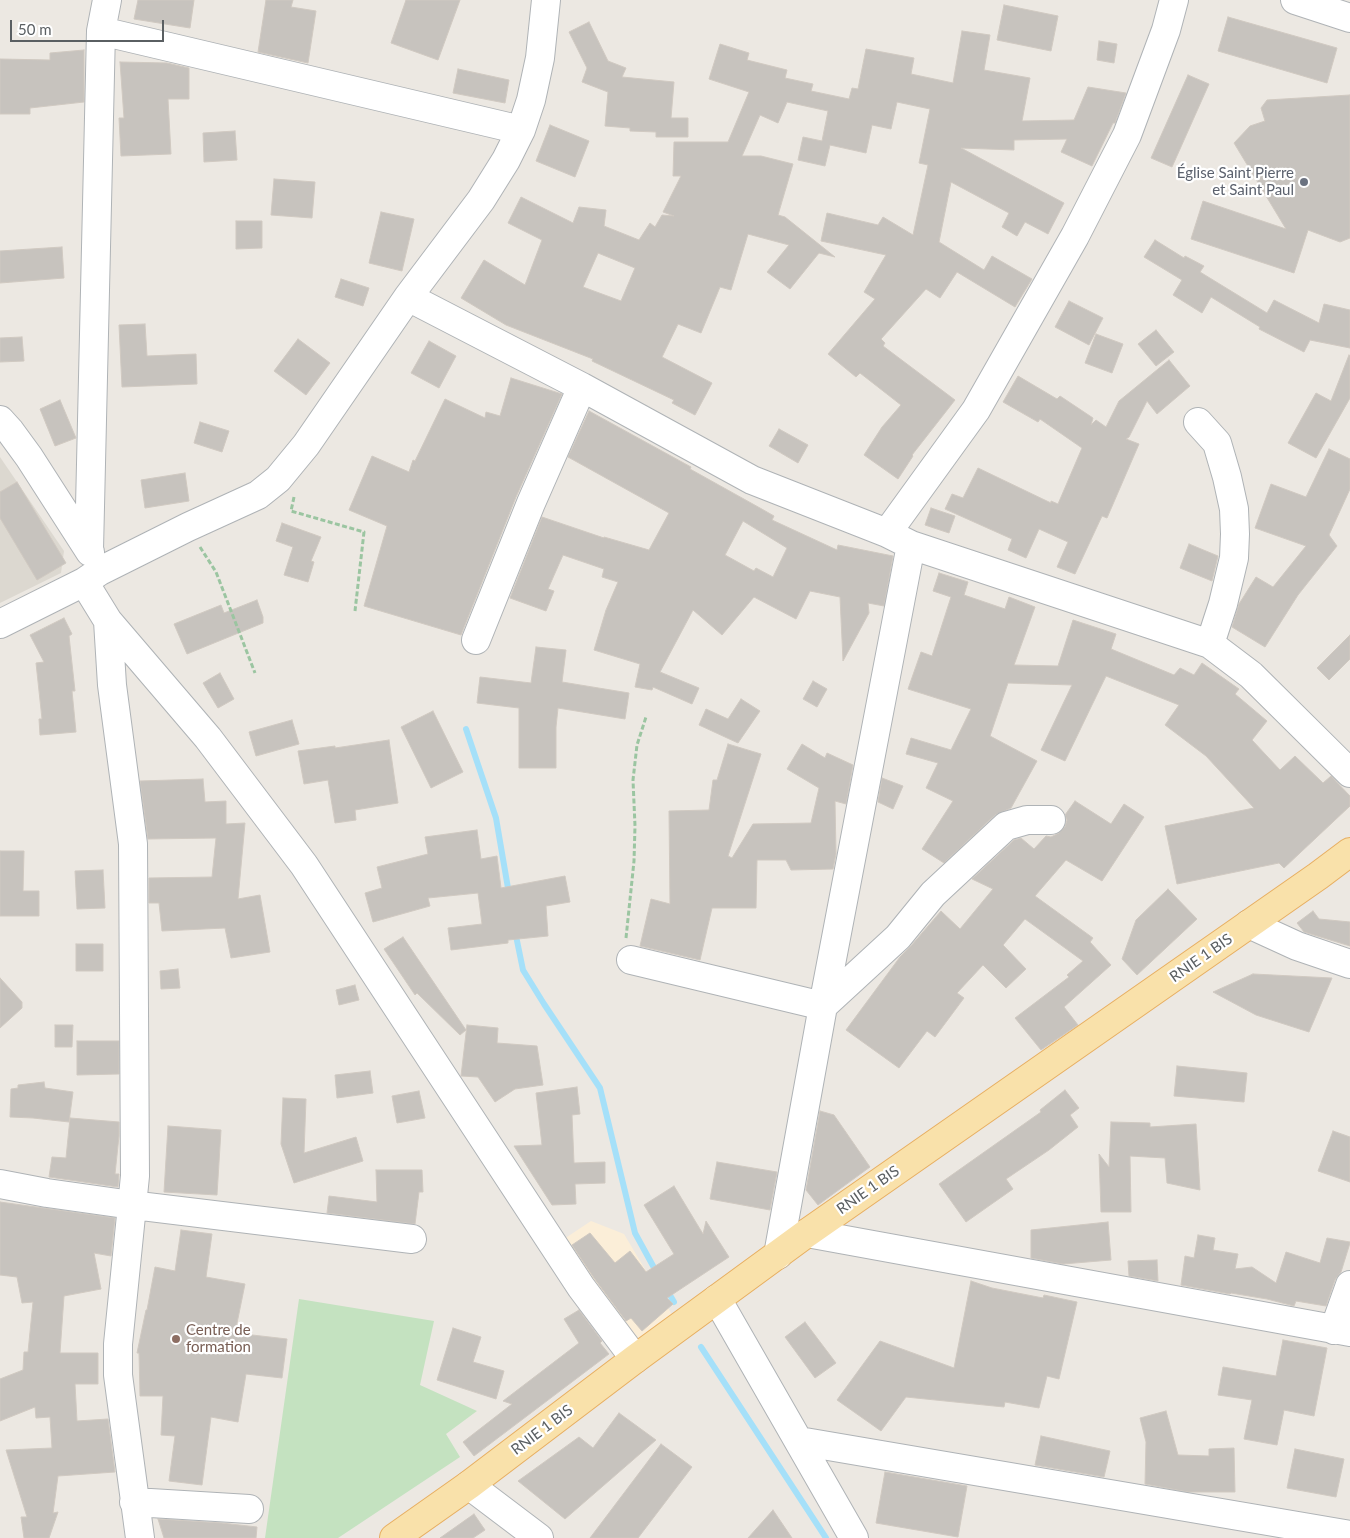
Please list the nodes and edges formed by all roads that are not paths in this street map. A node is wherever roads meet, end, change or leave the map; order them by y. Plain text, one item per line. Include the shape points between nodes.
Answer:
1 (107, 0) edge
2 (546, 0) edge
3 (1174, 0) edge
4 (1295, 0) edge
5 (1350, 18) edge
6 (101, 31) junction
7 (521, 130) junction
8 (408, 296) junction
9 (582, 387) junction
10 (0, 420) edge
11 (1198, 422) dead end
12 (887, 533) junction
13 (911, 545) junction
14 (91, 568) junction
15 (108, 621) junction
16 (0, 624) edge
17 (476, 640) dead end
18 (1210, 644) junction
19 (1350, 773) edge
20 (1051, 820) dead end
21 (1350, 852) edge
22 (1249, 924) junction
23 (631, 960) road end
24 (1350, 964) edge
25 (823, 1006) junction
26 (0, 1184) edge
27 (132, 1204) junction
28 (807, 1233) junction
29 (412, 1239) dead end
30 (778, 1255) junction
31 (1350, 1285) edge
32 (717, 1299) junction
33 (1342, 1331) edge
34 (635, 1359) junction
35 (799, 1441) junction
36 (469, 1485) junction
37 (134, 1502) junction
38 (249, 1509) dead end
39 (1252, 1528) edge
40 (1350, 1535) edge
41 (140, 1538) edge
42 (394, 1538) edge
43 (539, 1538) edge
44 (854, 1538) edge

1 - 6 street
2 - 7 street via 540,58
3 - 12 street via 1127,135 1075,236 976,410
4 - 5 street
6 - 7 street
6 - 14 street
7 - 8 street via 481,200
8 - 9 street
8 - 14 street via 306,446 278,479 258,495
9 - 12 street via 752,480
9 - 17 street
10 - 14 street via 30,457
11 - 18 street via 1217,443 1227,477 1235,534 1234,558
12 - 13 street
13 - 18 street
13 - 25 street
14 - 15 street
14 - 16 street
15 - 27 street via 112,685 133,844 135,1161
15 - 34 street via 208,738 304,865 581,1287
18 - 19 street via 1251,675
20 - 25 street via 1027,820 1006,826 933,894 898,937
21 - 22 main road, RNIE 1 BIS
22 - 24 street via 1297,946
22 - 28 main road, RNIE 1 BIS
23 - 25 street
25 - 30 street
26 - 27 street
27 - 29 street
27 - 37 street via 118,1375
28 - 30 main road, RNIE 1 BIS
28 - 33 street
30 - 32 main road, RNIE 1 BIS
31 - 33 street
32 - 34 main road, RNIE 1 BIS
32 - 35 street
34 - 36 main road, RNIE 1 BIS
35 - 39 street
35 - 44 street
36 - 42 main road, RNIE 1 BIS
36 - 43 street
37 - 38 street
37 - 41 street
39 - 40 street

